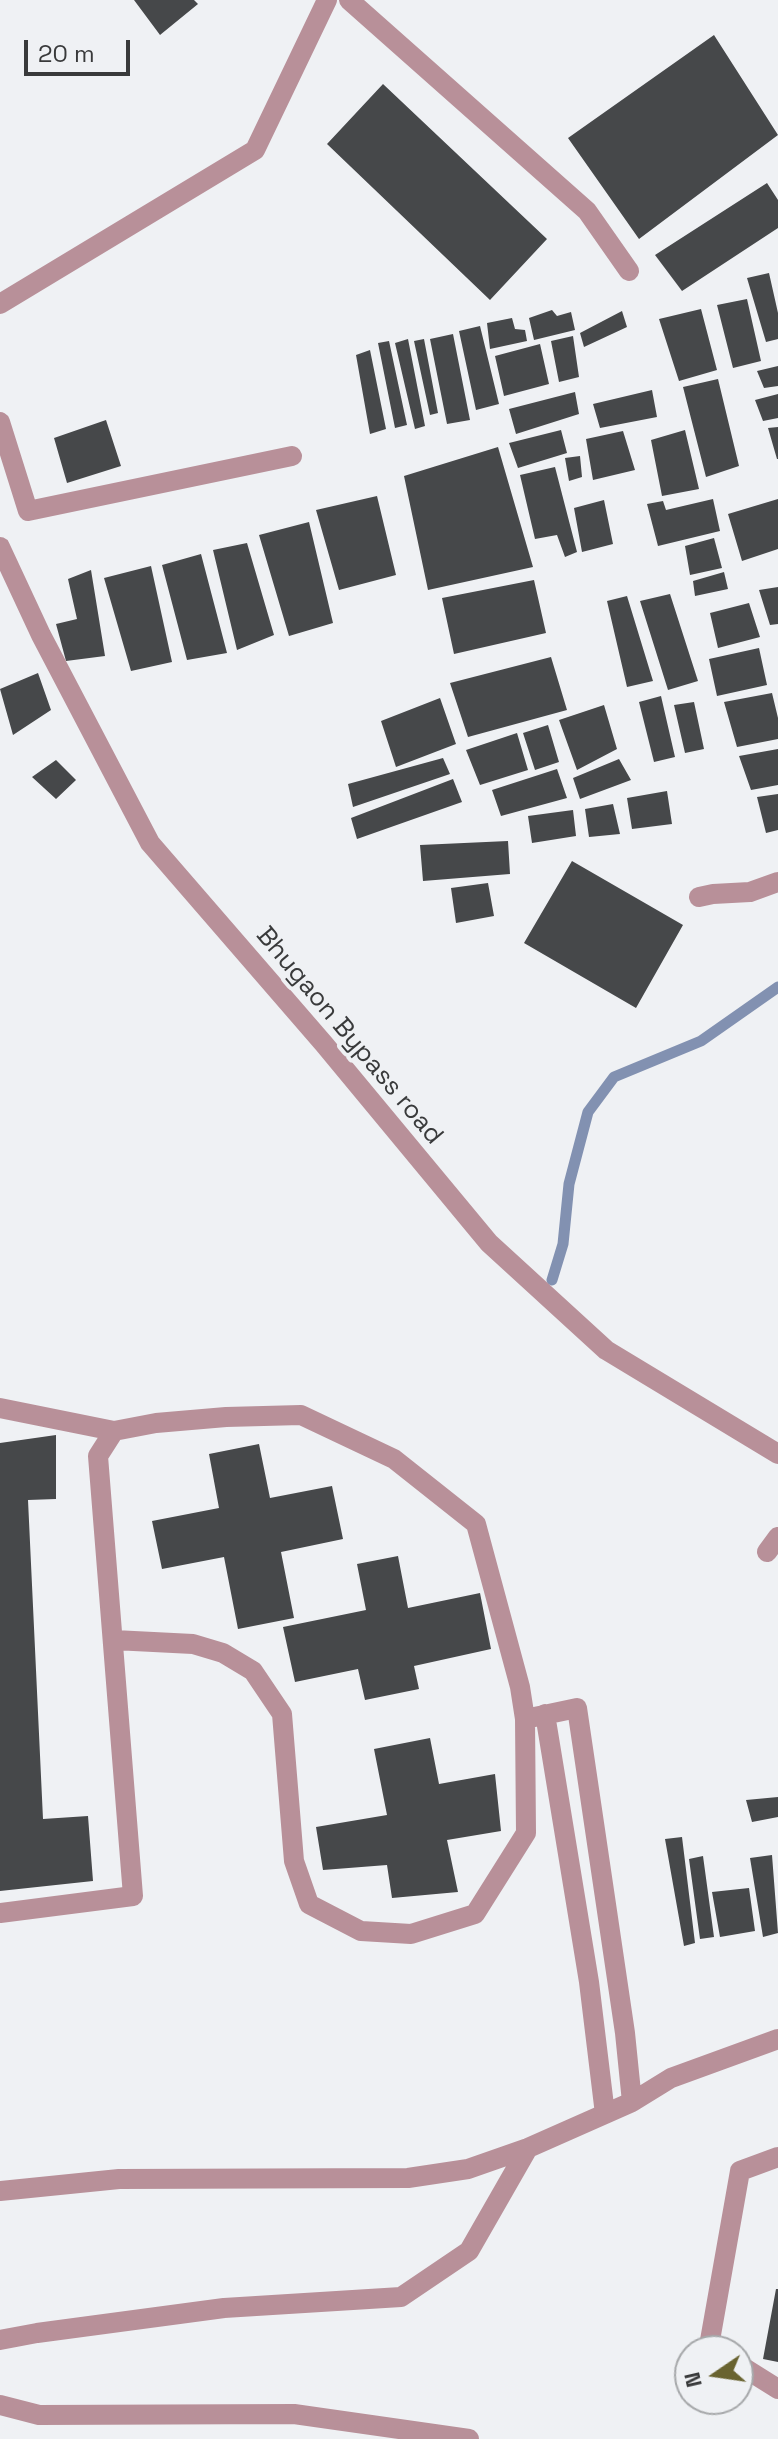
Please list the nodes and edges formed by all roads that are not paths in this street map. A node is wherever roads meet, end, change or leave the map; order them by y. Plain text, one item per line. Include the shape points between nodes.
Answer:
1 (327, 0) edge
2 (349, 0) edge
3 (629, 271) dead end
4 (0, 304) edge
5 (0, 422) edge
6 (292, 456) dead end
7 (0, 547) edge
8 (778, 882) edge
9 (699, 897) dead end
10 (0, 1408) edge
11 (114, 1431) junction
12 (778, 1454) edge
13 (114, 1640) junction
14 (535, 1716) junction
15 (0, 1913) edge
16 (621, 2011) junction
17 (593, 2016) junction
18 (778, 2039) edge
19 (632, 2102) junction
20 (605, 2114) junction
21 (528, 2148) junction
22 (778, 2157) edge
23 (0, 2191) edge
24 (711, 2335) edge
25 (0, 2340) edge
26 (754, 2374) edge
27 (778, 2389) edge
28 (0, 2405) edge
29 (469, 2439) edge

1 - 4 street via 255,150
2 - 3 street via 587,211
5 - 6 street via 28,511
7 - 12 street, Bhugaon Bypass road via 150,843 489,1243 606,1350
8 - 9 street via 750,892
10 - 11 street
11 - 13 street via 98,1456
11 - 14 street via 226,1417 301,1415 394,1459 476,1524 520,1687
13 - 14 street via 193,1644 223,1653 253,1671 282,1714 294,1861 309,1904 361,1931 411,1934 475,1914 526,1833
13 - 15 street via 133,1896
14 - 16 street via 577,1708
14 - 17 street
16 - 17 street
16 - 19 street
17 - 20 street
18 - 19 street via 671,2078
19 - 20 street
20 - 21 street
21 - 23 street via 468,2169 408,2178 119,2179
21 - 25 street via 469,2251 401,2297 224,2308
22 - 24 street via 740,2171
26 - 27 street
28 - 29 street via 39,2415 294,2414

